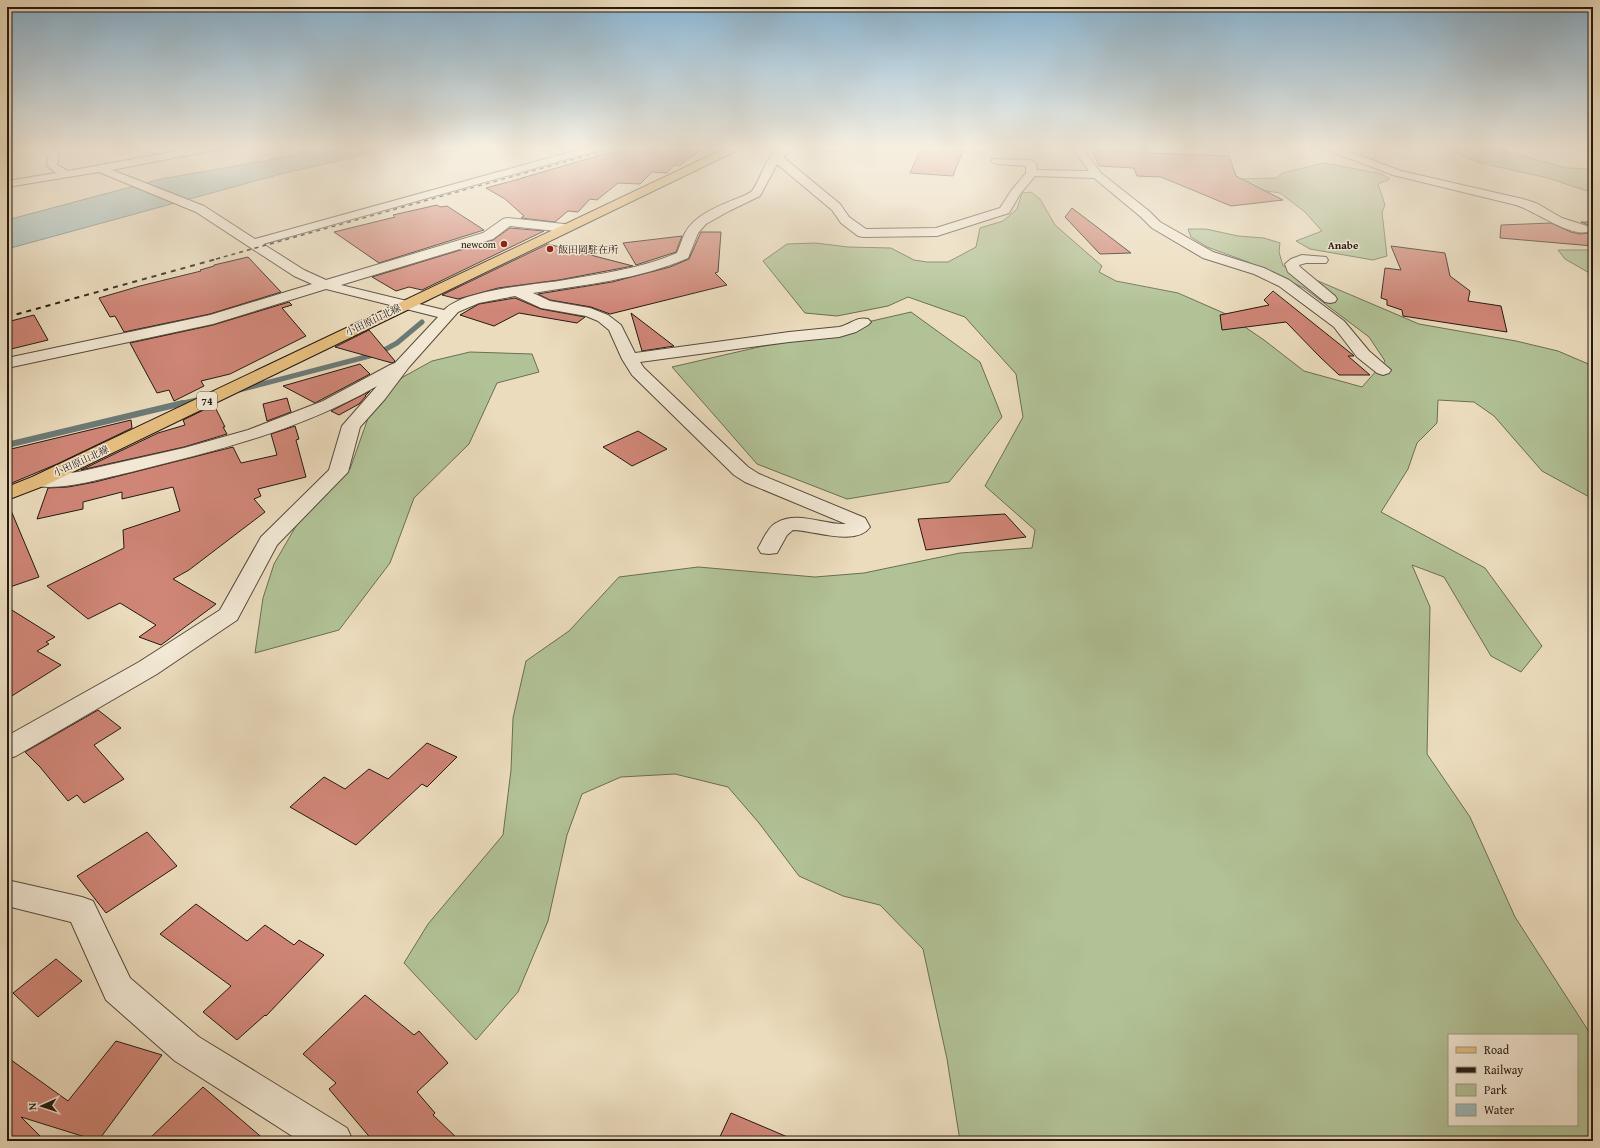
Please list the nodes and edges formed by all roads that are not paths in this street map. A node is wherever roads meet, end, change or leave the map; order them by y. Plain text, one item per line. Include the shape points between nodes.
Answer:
1 (177, 200) edge
2 (410, 200) edge
3 (624, 200) edge
4 (744, 200) edge
5 (827, 200) edge
6 (1011, 200) edge
7 (1127, 200) edge
8 (1508, 200) edge
9 (564, 228) junction
10 (1583, 229) dead end
11 (253, 243) junction
12 (1321, 260) dead end
13 (325, 285) junction
14 (519, 292) junction
15 (405, 304) junction
16 (448, 315) junction
17 (1343, 315) junction
18 (863, 322) dead end
19 (630, 359) junction
20 (7, 363) edge
21 (403, 364) junction
22 (1383, 370) dead end
23 (39, 481) junction
24 (7, 494) edge
25 (769, 548) dead end
26 (7, 749) edge
27 (7, 893) edge
28 (334, 1141) edge

1 - 11 street via 200,209
2 - 11 street
3 - 9 main road, 小田原山北線 / 74
4 - 14 street via 702,221 692,232 683,255 664,263
5 - 6 street via 845,220 863,233 937,232 1005,210
7 - 17 street via 1156,225 1208,255 1260,270
8 - 10 street via 1532,206 1558,221
9 - 13 street via 507,222 488,236
9 - 15 main road, 小田原山北線 / 74
11 - 13 street via 299,273
12 - 17 street via 1298,259 1292,264 1293,269
13 - 15 street
13 - 20 street via 213,319
14 - 16 street via 474,300
14 - 19 street via 546,305 590,312 603,318 616,328
15 - 16 street
15 - 23 main road, 小田原山北線 / 74
16 - 21 street
17 - 22 street via 1362,354
18 - 19 street via 840,332
19 - 25 street via 638,371 741,471 752,478 850,518 858,522 860,527 842,531 799,524 785,526
21 - 23 street via 320,409 259,432 135,465 62,481
21 - 26 street via 351,426 338,472 268,542 229,615 148,668
23 - 24 main road, 小田原山北線 / 74
27 - 28 street via 82,911 118,989 187,1049

